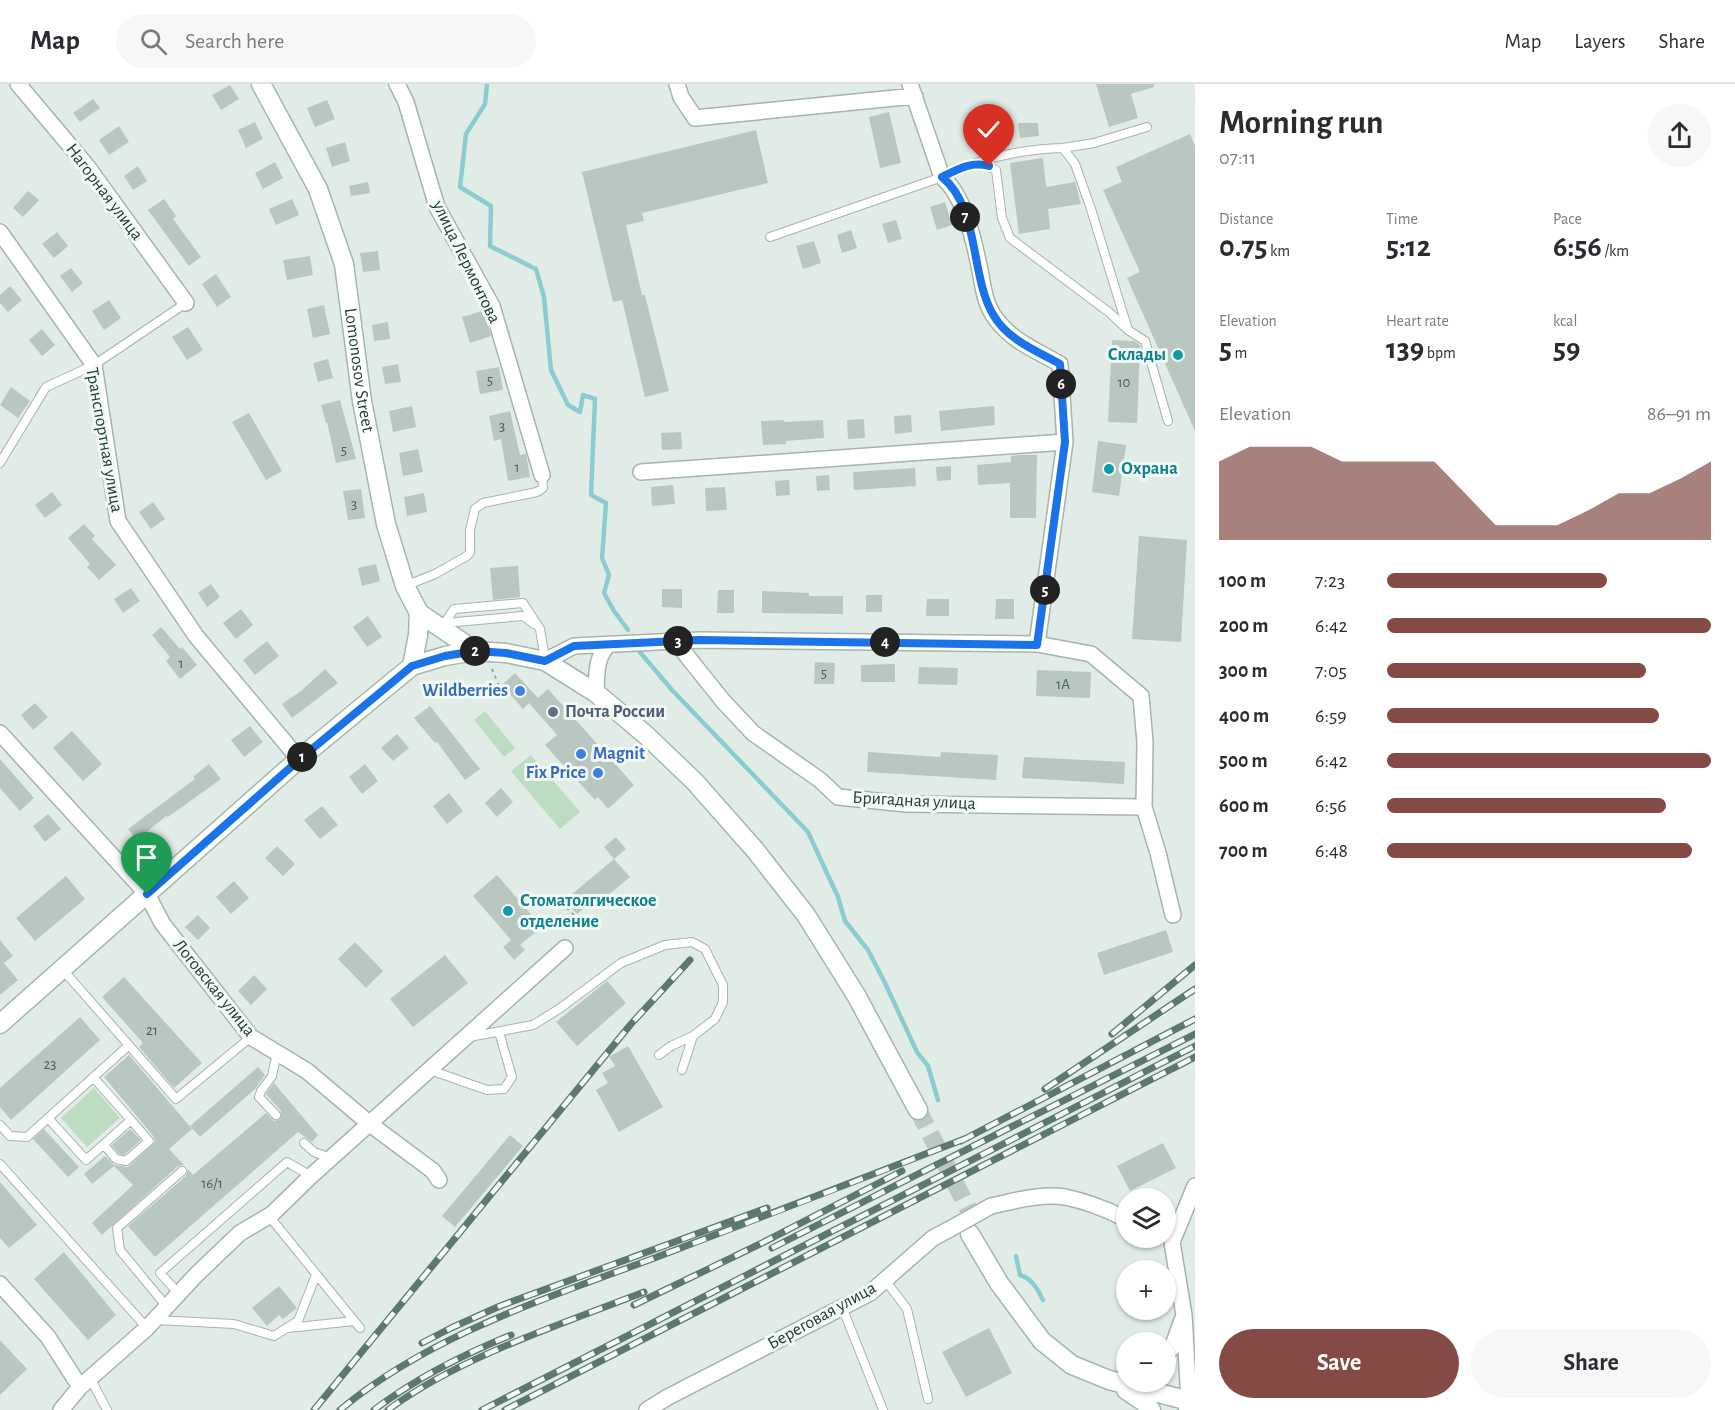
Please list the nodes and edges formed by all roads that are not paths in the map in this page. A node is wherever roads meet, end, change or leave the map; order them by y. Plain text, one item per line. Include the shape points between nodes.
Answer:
1 (18, 84) edge
2 (261, 84) edge
3 (397, 84) edge
4 (677, 84) edge
5 (912, 90) edge
6 (1147, 127) dead end
7 (1063, 148) junction
8 (978, 163) junction
9 (942, 177) junction
10 (0, 232) edge
11 (770, 237) dead end
12 (186, 303) joint
13 (1128, 330) junction
14 (94, 365) junction
15 (1168, 421) dead end
16 (1065, 442) junction
17 (0, 463) edge
18 (641, 472) dead end
19 (542, 475) joint
20 (405, 586) junction
21 (419, 613) junction
22 (442, 626) junction
23 (540, 629) junction
24 (675, 641) junction
25 (609, 644) junction
26 (1037, 645) junction
27 (475, 651) junction
28 (545, 661) junction
29 (412, 666) junction
30 (596, 693) junction
31 (0, 733) edge
32 (300, 759) junction
33 (1144, 807) junction
34 (147, 894) junction
35 (1173, 915) dead end
36 (565, 948) road end
37 (62, 968) junction
38 (0, 1024) edge
39 (499, 1032) junction
40 (693, 1036) junction
41 (251, 1037) junction
42 (465, 1038) junction
43 (128, 1046) junction
44 (278, 1053) junction
45 (659, 1054) dead end
46 (430, 1070) junction
47 (682, 1070) dead end
48 (93, 1077) junction
49 (914, 1113) tunnel mouth
50 (276, 1115) dead end
51 (48, 1118) junction
52 (131, 1120) junction
53 (370, 1124) junction
54 (0, 1125) edge
55 (304, 1143) dead end
56 (104, 1145) junction
57 (331, 1158) junction
58 (0, 1164) edge
59 (182, 1171) dead end
60 (311, 1176) junction
61 (439, 1180) dead end
62 (1195, 1186) edge
63 (1116, 1214) edge
64 (268, 1216) junction
65 (1176, 1224) edge
66 (975, 1232) tunnel mouth
67 (1170, 1248) edge
68 (316, 1275) junction
69 (885, 1280) junction
70 (0, 1284) edge
71 (179, 1294) junction
72 (167, 1307) junction
73 (842, 1307) junction
74 (1184, 1315) junction
75 (354, 1321) junction
76 (151, 1324) junction
77 (287, 1328) junction
78 (360, 1328) dead end
79 (1176, 1337) edge
80 (1116, 1377) edge
81 (85, 1382) junction
82 (1133, 1392) edge
83 (1155, 1392) edge
84 (928, 1399) dead end
85 (1189, 1405) edge
86 (61, 1410) edge
87 (107, 1410) edge
88 (647, 1410) edge
89 (883, 1410) edge
90 (1151, 1410) edge

1 - 12 street, Нагорная улица via 87,166
2 - 20 main road, Lomonosov Street via 318,189 344,264 362,401 386,524
3 - 19 street, улица Лермонтова via 437,207 492,306
4 - 5 street via 695,118
5 - 9 street
6 - 7 lane
7 - 8 lane via 1036,149
7 - 13 lane via 1076,165
8 - 9 lane
8 - 13 lane via 996,170 1002,218 1010,238
9 - 11 lane
9 - 16 street via 960,202 994,318 1014,339 1060,364
10 - 14 street, Транспортная улица
12 - 14 lane
13 - 15 lane via 1145,341
14 - 17 lane via 46,387
14 - 32 street, Транспортная улица via 118,521 196,636
16 - 18 street
16 - 26 street
19 - 20 lane via 543,488 537,492 483,503 476,509 470,530 471,552 467,556
20 - 21 main road, Lomonosov Street
21 - 22 main road
21 - 29 main road
22 - 23 lane via 523,616
22 - 23 lane via 454,609 524,603
22 - 27 main road
23 - 28 lane
24 - 25 street
24 - 26 street
24 - 33 street, Бригадная улица via 753,733 838,797 906,804
25 - 28 street via 574,646
25 - 30 street via 600,653
26 - 33 street via 1091,654 1141,696
27 - 28 main road
27 - 29 main road
28 - 30 main road
29 - 32 main road
30 - 49 main road via 695,782 755,849 806,915 870,1021
31 - 34 street, Логовская улица
32 - 34 main road
33 - 35 street
34 - 37 main road
34 - 41 street, Логовская улица via 162,923
36 - 42 street
37 - 38 main road
37 - 43 lane
39 - 40 lane via 533,1025 621,963 665,945 692,942 705,949 723,985 723,1002 715,1019
39 - 42 lane
39 - 46 lane via 512,1077 504,1089 487,1090
40 - 45 lane
40 - 47 lane
41 - 43 lane via 176,1099
41 - 44 street, Логовская улица
42 - 46 street
43 - 48 lane
44 - 50 lane via 272,1076 259,1097
44 - 53 street, Логовская улица via 307,1071
46 - 53 street
48 - 51 lane
48 - 52 lane
51 - 54 lane via 27,1137 10,1136
51 - 56 lane via 86,1160
52 - 56 lane
52 - 56 lane via 149,1141 126,1161 116,1159
53 - 57 street
53 - 61 street, Логовская улица via 434,1171
55 - 57 lane via 314,1152
57 - 60 street
58 - 76 lane
59 - 72 lane via 117,1228 120,1250
60 - 64 street
60 - 71 lane via 287,1162 160,1273
62 - 65 street
63 - 69 street, Береговая улица, bridge via 1064,1197 1030,1198 991,1206 933,1238
64 - 68 lane
64 - 71 street via 240,1233
66 - 80 main road via 999,1283 1042,1341 1072,1365
67 - 74 street
68 - 75 lane
68 - 77 lane via 298,1321
69 - 73 street, Береговая улица via 870,1293
69 - 84 lane via 907,1309
70 - 81 street
71 - 72 street
72 - 76 street
73 - 88 street, Береговая улица
73 - 89 lane
74 - 79 street
74 - 85 street
75 - 77 lane
75 - 78 lane
76 - 77 lane via 234,1324 274,1336
76 - 81 street
81 - 86 street
81 - 87 lane
82 - 90 main road
83 - 85 main road

